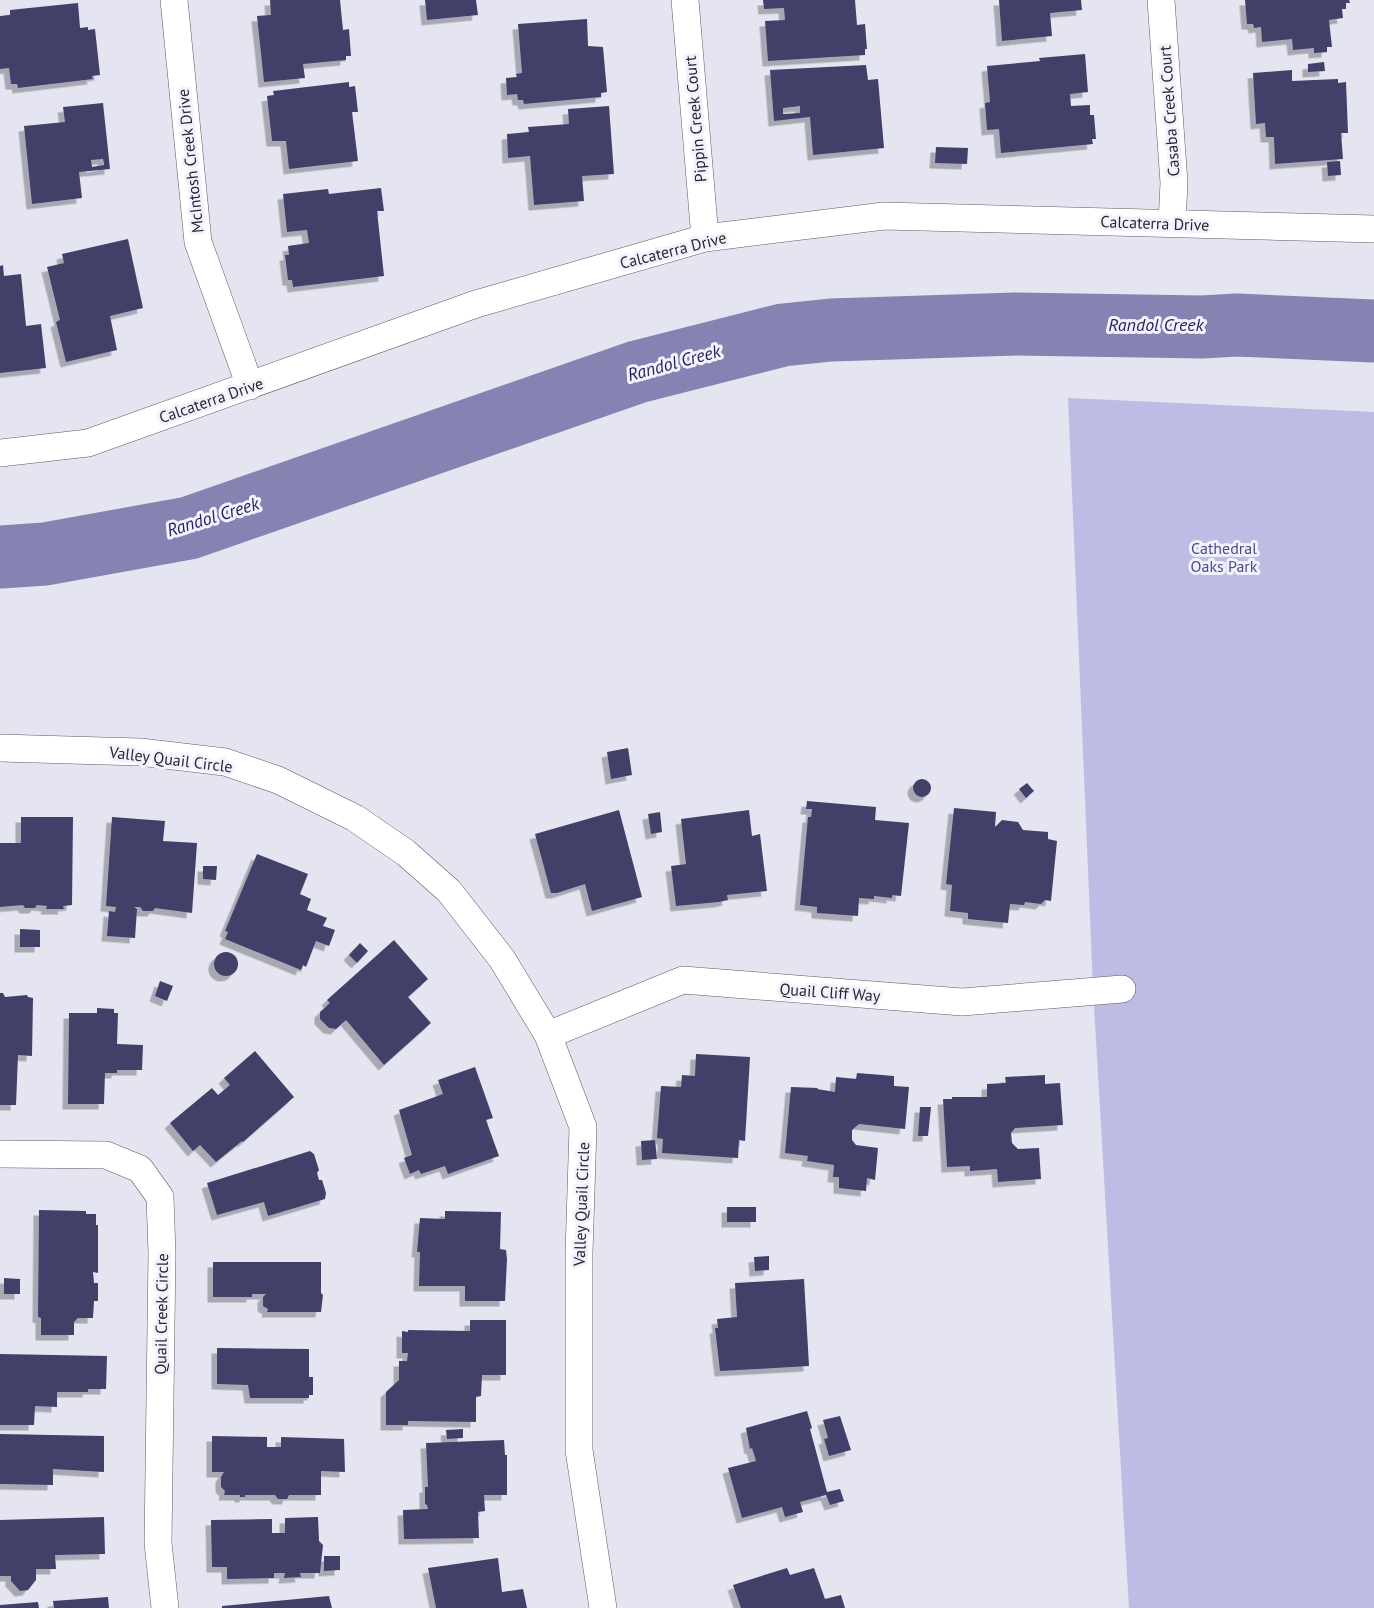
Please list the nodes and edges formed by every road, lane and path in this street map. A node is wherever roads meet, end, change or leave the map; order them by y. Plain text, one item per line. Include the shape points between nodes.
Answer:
1 (174, 0) edge
2 (685, 0) edge
3 (1161, 0) edge
4 (1172, 223) junction
5 (1374, 229) edge
6 (705, 238) junction
7 (250, 386) junction
8 (0, 453) edge
9 (0, 748) edge
10 (1122, 989) dead end
11 (548, 1035) junction
12 (0, 1154) edge
13 (165, 1608) edge
14 (603, 1608) edge

1 - 7 street, McIntosh Creek Drive via 198,242
2 - 6 street, Pippin Creek Court
3 - 4 street, Casaba Creek Court via 1174,183
4 - 5 street, Calcaterra Drive
4 - 6 street, Calcaterra Drive via 884,216
6 - 7 street, Calcaterra Drive via 476,304
7 - 8 street, Calcaterra Drive via 88,443
9 - 11 street, Valley Quail Circle via 140,752 225,762 278,780 355,818 406,853 449,891 502,959
10 - 11 street, Quail Cliff Way via 962,1002 683,980
11 - 14 street, Valley Quail Circle via 583,1128 579,1449
12 - 13 street, Quail Creek Circle via 106,1155 140,1169 160,1197 158,1544

